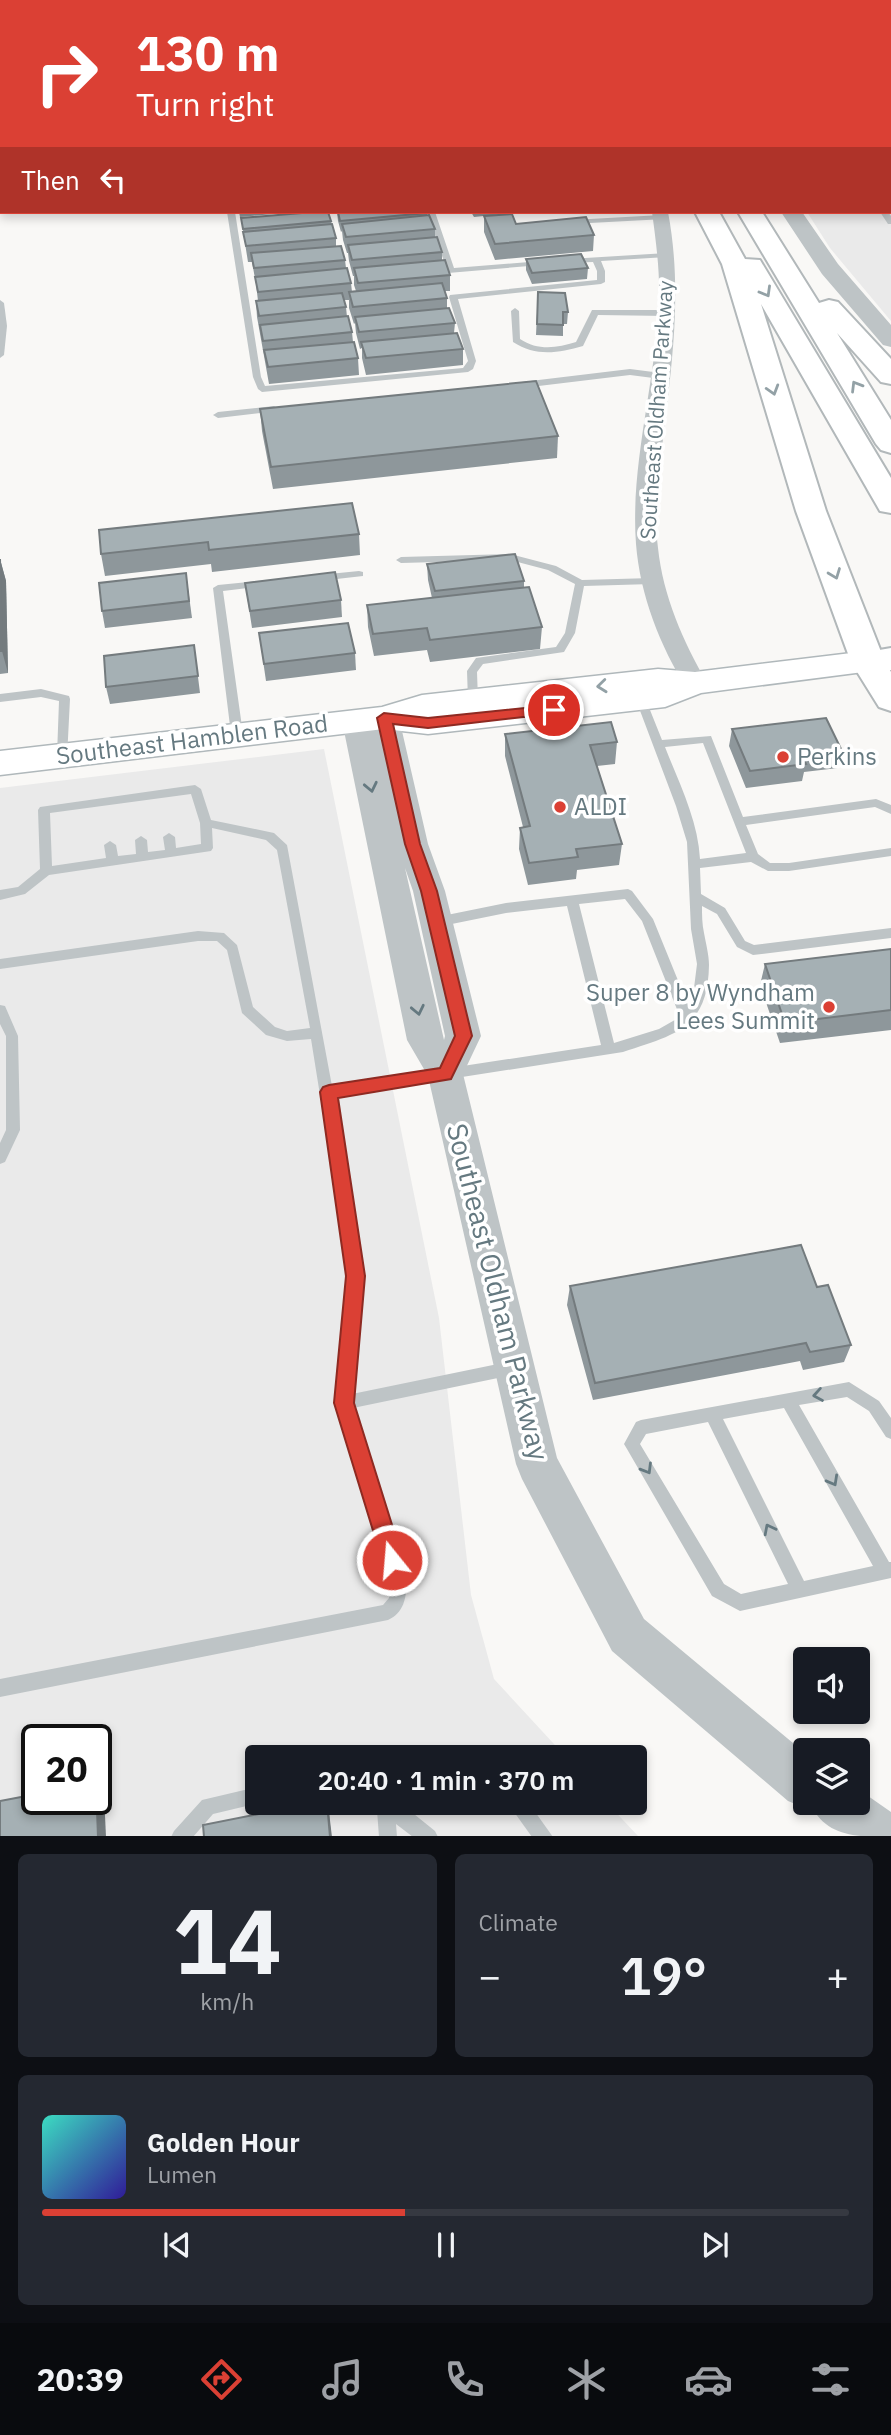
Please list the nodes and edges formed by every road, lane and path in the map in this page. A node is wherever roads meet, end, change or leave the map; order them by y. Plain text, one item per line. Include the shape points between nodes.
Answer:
1 (231, 214) edge
2 (432, 214) edge
3 (661, 214) edge
4 (708, 214) edge
5 (720, 214) edge
6 (751, 214) edge
7 (763, 214) edge
8 (792, 214) edge
9 (560, 224) edge
10 (667, 255) junction
11 (596, 259) junction
12 (451, 271) junction
13 (437, 272) edge
14 (257, 287) edge
15 (243, 289) junction
16 (0, 303) edge
17 (515, 311) dead end
18 (667, 313) junction
19 (891, 341) edge
20 (0, 355) edge
21 (661, 376) junction
22 (891, 376) edge
23 (516, 385) edge
24 (286, 408) edge
25 (218, 415) dead end
26 (891, 444) edge
27 (891, 504) edge
28 (401, 560) dead end
29 (359, 574) dead end
30 (308, 579) edge
31 (652, 581) junction
32 (270, 583) edge
33 (580, 583) junction
34 (879, 660) edge
35 (695, 683) junction
36 (0, 698) edge
37 (891, 699) edge
38 (473, 700) junction
39 (641, 700) junction
40 (370, 719) junction
41 (237, 734) junction
42 (658, 744) junction
43 (63, 755) junction
44 (0, 763) edge
45 (891, 810) edge
46 (739, 822) junction
47 (206, 823) junction
48 (169, 837) dead end
49 (141, 841) dead end
50 (110, 845) dead end
51 (891, 852) edge
52 (171, 853) junction
53 (142, 857) junction
54 (753, 857) junction
55 (113, 862) junction
56 (694, 864) junction
57 (46, 871) junction
58 (0, 895) edge
59 (696, 897) junction
60 (572, 901) junction
61 (437, 922) junction
62 (891, 933) edge
63 (0, 964) edge
64 (0, 1010) edge
65 (687, 1019) junction
66 (317, 1033) junction
67 (609, 1049) junction
68 (445, 1074) junction
69 (329, 1092) junction
70 (0, 1158) edge
71 (514, 1367) junction
72 (788, 1400) junction
73 (344, 1403) junction
74 (712, 1414) junction
75 (891, 1432) edge
76 (888, 1571) edge
77 (800, 1590) junction
78 (0, 1688) edge
79 (793, 1774) edge
80 (245, 1798) edge
81 (386, 1815) edge
82 (401, 1815) edge
83 (527, 1815) edge
84 (854, 1815) edge
85 (180, 1836) edge
86 (388, 1836) edge
87 (429, 1836) edge
88 (544, 1836) edge
89 (886, 1836) edge

1 - 15 lane
2 - 12 lane
3 - 9 lane
3 - 10 street, Southeast Oldham Parkway
4 -> 34 highway via 734,264 811,511
5 -> 27 highway
26 -> 6 highway
7 - 22 highway via 821,298
8 - 19 street via 830,269
10 - 11 lane
10 - 18 street, Southeast Oldham Parkway
11 - 12 lane
11 - 15 lane via 601,282 453,297 472,361 470,368 270,390 258,385
12 - 13 lane
14 - 15 lane
16 - 20 lane via 4,326
17 - 18 lane via 516,340 528,350 561,350 580,344 595,312
18 - 21 street, Southeast Oldham Parkway
21 - 23 lane via 630,372
21 - 31 street, Southeast Oldham Parkway via 646,521
24 - 25 lane
28 - 33 lane via 510,557 552,568
29 - 30 lane
31 - 33 lane
31 - 35 street, Southeast Oldham Parkway
32 - 41 lane via 218,588
33 - 38 lane via 570,633 560,650 480,661 472,671
34 - 35 main road, Southeast Hamblen Road
34 - 37 highway
35 -> 38 main road, Southeast Hamblen Road via 658,680
35 - 39 main road, Southeast Hamblen Road
36 - 43 lane via 41,693 65,699
38 - 40 main road, Southeast Hamblen Road
39 - 40 main road, Southeast Hamblen Road via 428,723
39 - 42 lane
40 - 41 main road, Southeast Hamblen Road
40 - 61 street
40 -> 68 street, Southeast Oldham Parkway via 425,1040
41 - 43 main road, Southeast Hamblen Road
42 - 46 lane via 707,739
42 - 56 lane via 693,842
43 - 44 main road, Southeast Hamblen Road
45 - 46 lane via 876,803
46 - 54 lane
47 - 52 lane via 207,848
47 - 57 lane via 195,789 165,798 44,810
47 - 66 lane via 270,836 283,848
48 - 52 lane
49 - 53 lane
50 - 55 lane
51 - 54 lane via 789,867 768,867
52 - 53 lane
53 - 55 lane
54 - 56 lane
55 - 57 lane
56 - 59 lane
57 - 58 lane via 21,891
59 - 62 lane via 721,911 741,944 752,950
59 - 65 lane via 703,964 699,996
60 - 61 lane
60 - 65 lane via 628,894 647,919
60 - 67 lane
61 - 68 street via 463,1036
63 - 66 lane via 219,936 233,948 247,1009 271,1031 287,1036
64 - 70 lane via 12,1036 13,1130
65 - 67 lane via 664,1033
66 - 69 lane
67 - 68 lane
68 - 69 lane
68 - 71 street, Southeast Oldham Parkway
69 - 73 lane via 356,1276
71 - 73 lane
71 - 79 street, Southeast Oldham Parkway via 537,1464 628,1635
72 - 74 lane
75 -> 72 lane via 874,1405 849,1389
72 -> 76 lane
73 - 78 lane via 399,1582 397,1601 388,1612
77 -> 74 lane
74 -> 77 lane via 641,1427 632,1444 718,1590 740,1603
76 - 77 lane
80 - 85 lane via 208,1806
81 - 86 lane
82 - 87 lane
83 - 88 lane
84 - 89 street

